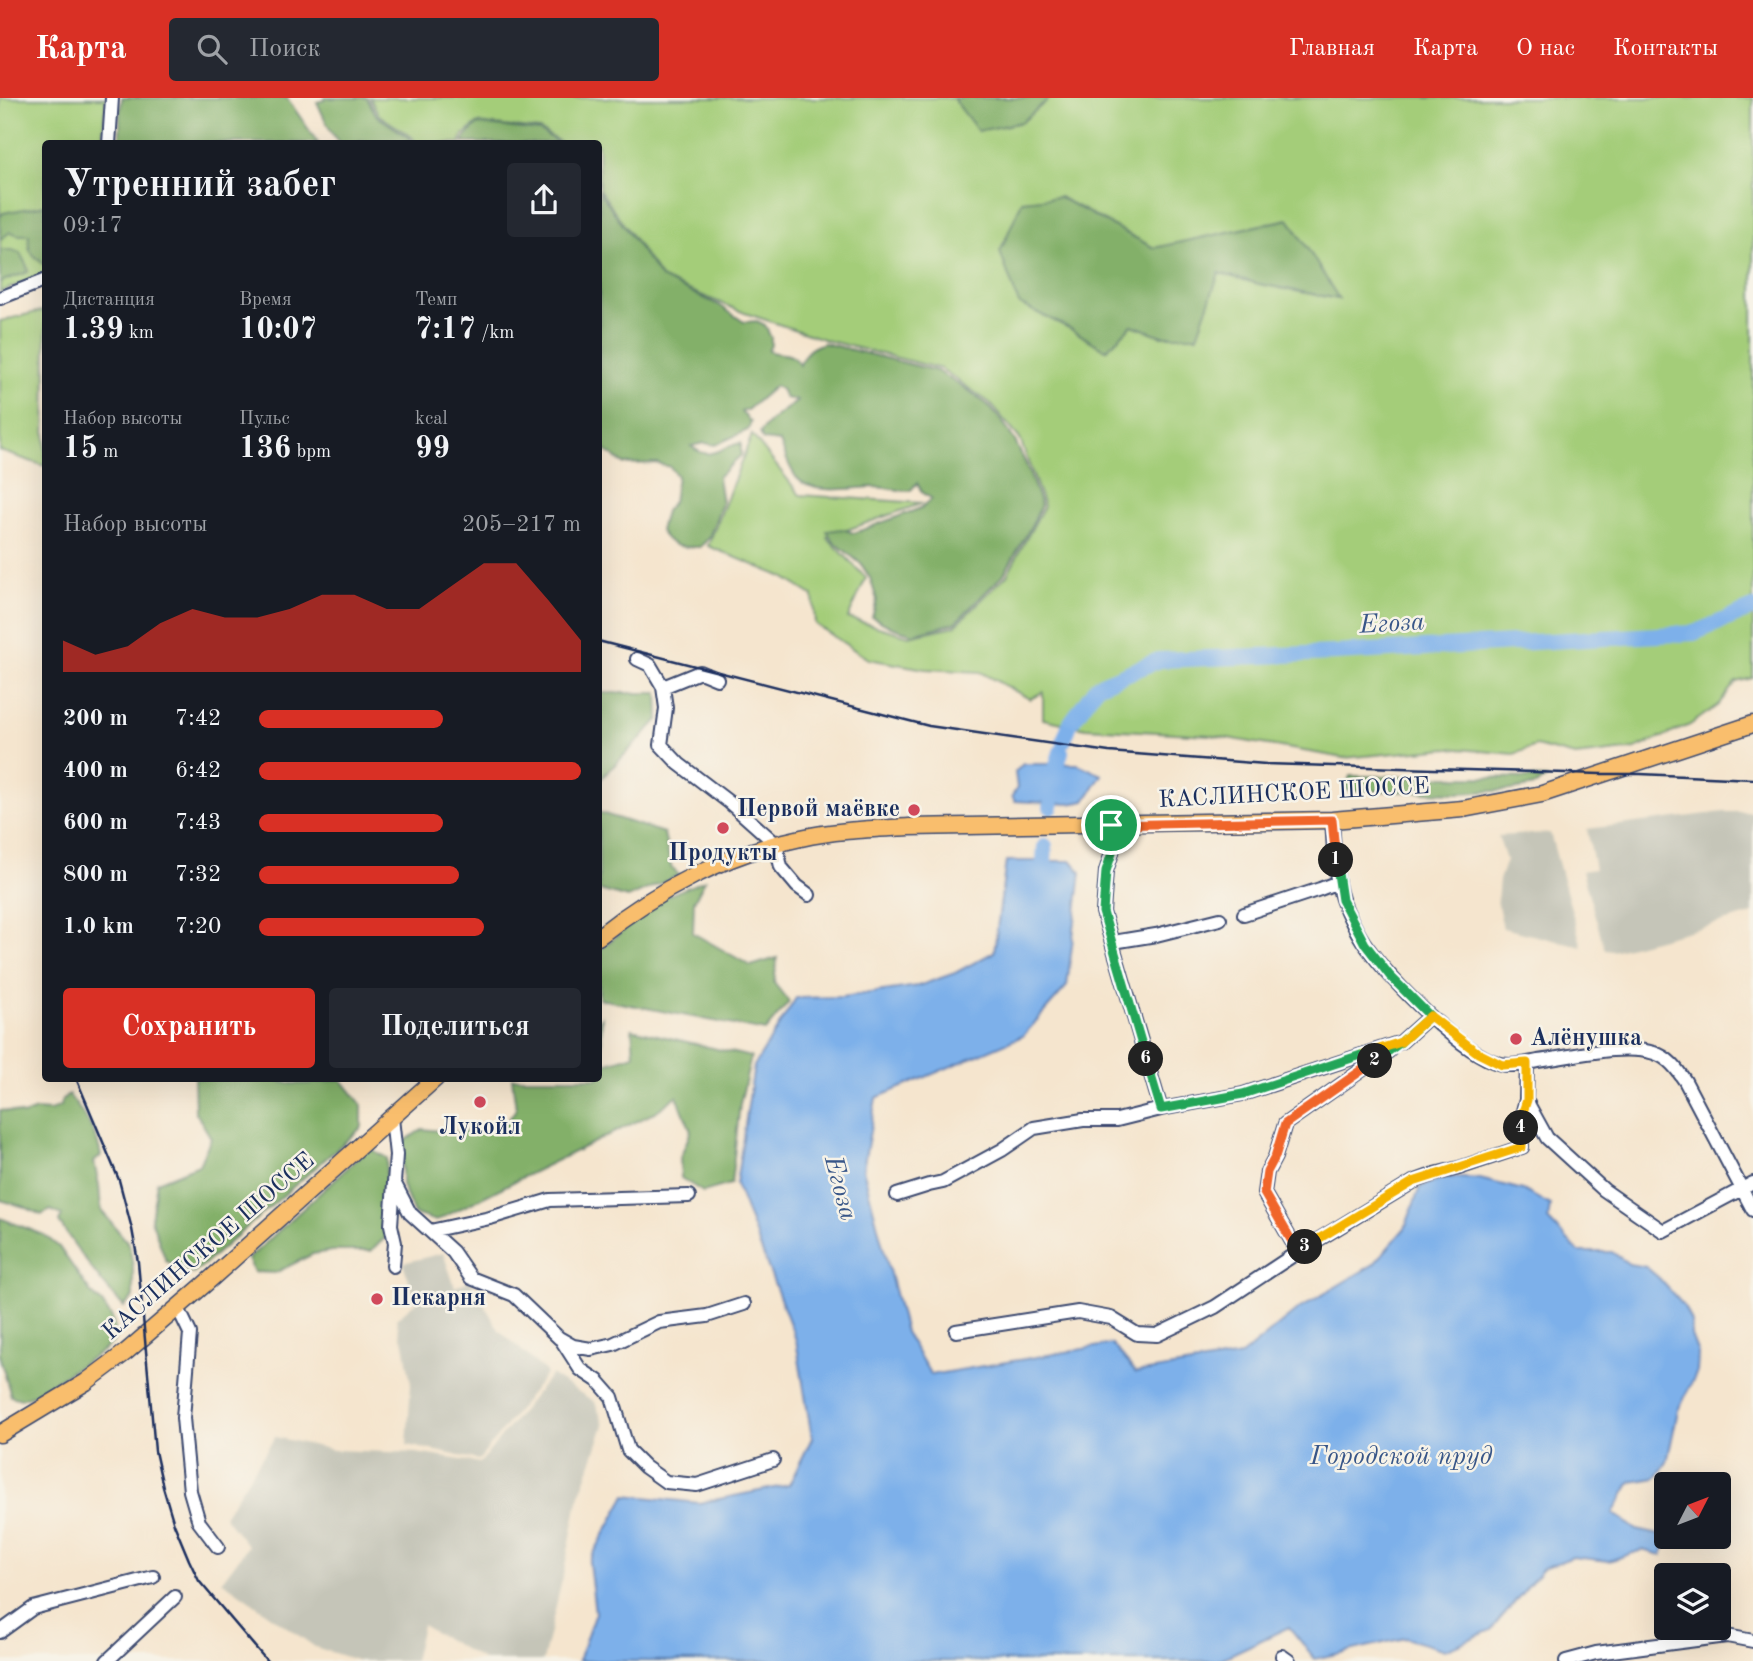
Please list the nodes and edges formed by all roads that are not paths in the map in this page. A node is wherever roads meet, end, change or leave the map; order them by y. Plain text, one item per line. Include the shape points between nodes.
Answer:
1 (112, 98) edge
2 (109, 140) edge
3 (42, 282) edge
4 (0, 298) edge
5 (637, 659) dead end
6 (717, 678) dead end
7 (663, 687) junction
8 (1753, 723) edge
9 (1332, 820) junction
10 (1111, 825) junction
11 (776, 844) junction
12 (1338, 882) junction
13 (809, 895) dead end
14 (1244, 914) dead end
15 (1220, 919) dead end
16 (602, 933) edge
17 (1113, 942) junction
18 (1430, 1016) junction
19 (1401, 1042) junction
20 (1527, 1063) junction
21 (432, 1082) edge
22 (1527, 1100) junction
23 (1161, 1109) junction
24 (392, 1118) junction
25 (394, 1182) junction
26 (1747, 1186) edge
27 (897, 1195) dead end
28 (690, 1196) dead end
29 (1753, 1210) edge
30 (430, 1231) junction
31 (1298, 1252) junction
32 (393, 1266) dead end
33 (744, 1304) dead end
34 (178, 1308) junction
35 (956, 1331) dead end
36 (559, 1338) junction
37 (0, 1434) edge
38 (773, 1460) dead end
39 (218, 1547) dead end
40 (153, 1577) dead end
41 (175, 1597) dead end
42 (0, 1632) edge
43 (1753, 1641) edge
44 (107, 1661) edge
45 (1566, 1661) edge

1 - 2 street
3 - 4 street
5 - 7 street via 650,665
6 - 7 street via 700,672
7 - 11 street via 662,745
8 - 9 main road, КАСЛИНСКОЕ ШОССЕ via 1542,794 1463,809
9 - 10 main road, КАСЛИНСКОЕ ШОССЕ
9 - 12 street
10 - 11 main road, КАСЛИНСКОЕ ШОССЕ via 909,827
10 - 17 street via 1112,853 1103,912
11 - 13 street via 781,867
11 - 16 main road, КАСЛИНСКОЕ ШОССЕ via 712,867 663,892
12 - 14 street
12 - 18 street via 1342,900 1365,944
15 - 17 street
17 - 23 street
18 - 19 street
18 - 20 street via 1478,1053 1502,1065
19 - 23 street via 1243,1094
19 - 31 street via 1285,1124 1264,1193
20 - 22 street
20 - 26 street via 1613,1050 1654,1053 1667,1059 1685,1080
21 - 24 main road, КАСЛИНСКОЕ ШОССЕ
22 - 26 street via 1547,1138 1604,1190 1662,1231
22 - 31 street via 1521,1118 1522,1147 1413,1182
23 - 27 street via 1117,1121 1034,1128 943,1182
24 - 25 street
24 - 34 main road, КАСЛИНСКОЕ ШОССЕ
25 - 30 street via 410,1213
25 - 32 street
26 - 29 street
28 - 30 street via 550,1200
30 - 36 street via 453,1252 471,1278 514,1295
31 - 35 street via 1215,1307 1157,1335 1138,1334 1111,1318 1078,1312
33 - 36 street via 707,1316 659,1322 592,1349
34 - 37 main road, КАСЛИНСКОЕ ШОССЕ via 86,1382
34 - 39 street via 190,1334 183,1418 190,1491 199,1522
36 - 38 street via 580,1368 612,1397 628,1450 666,1482 697,1485
40 - 42 street via 33,1608
41 - 44 street
43 - 45 street via 1727,1636

